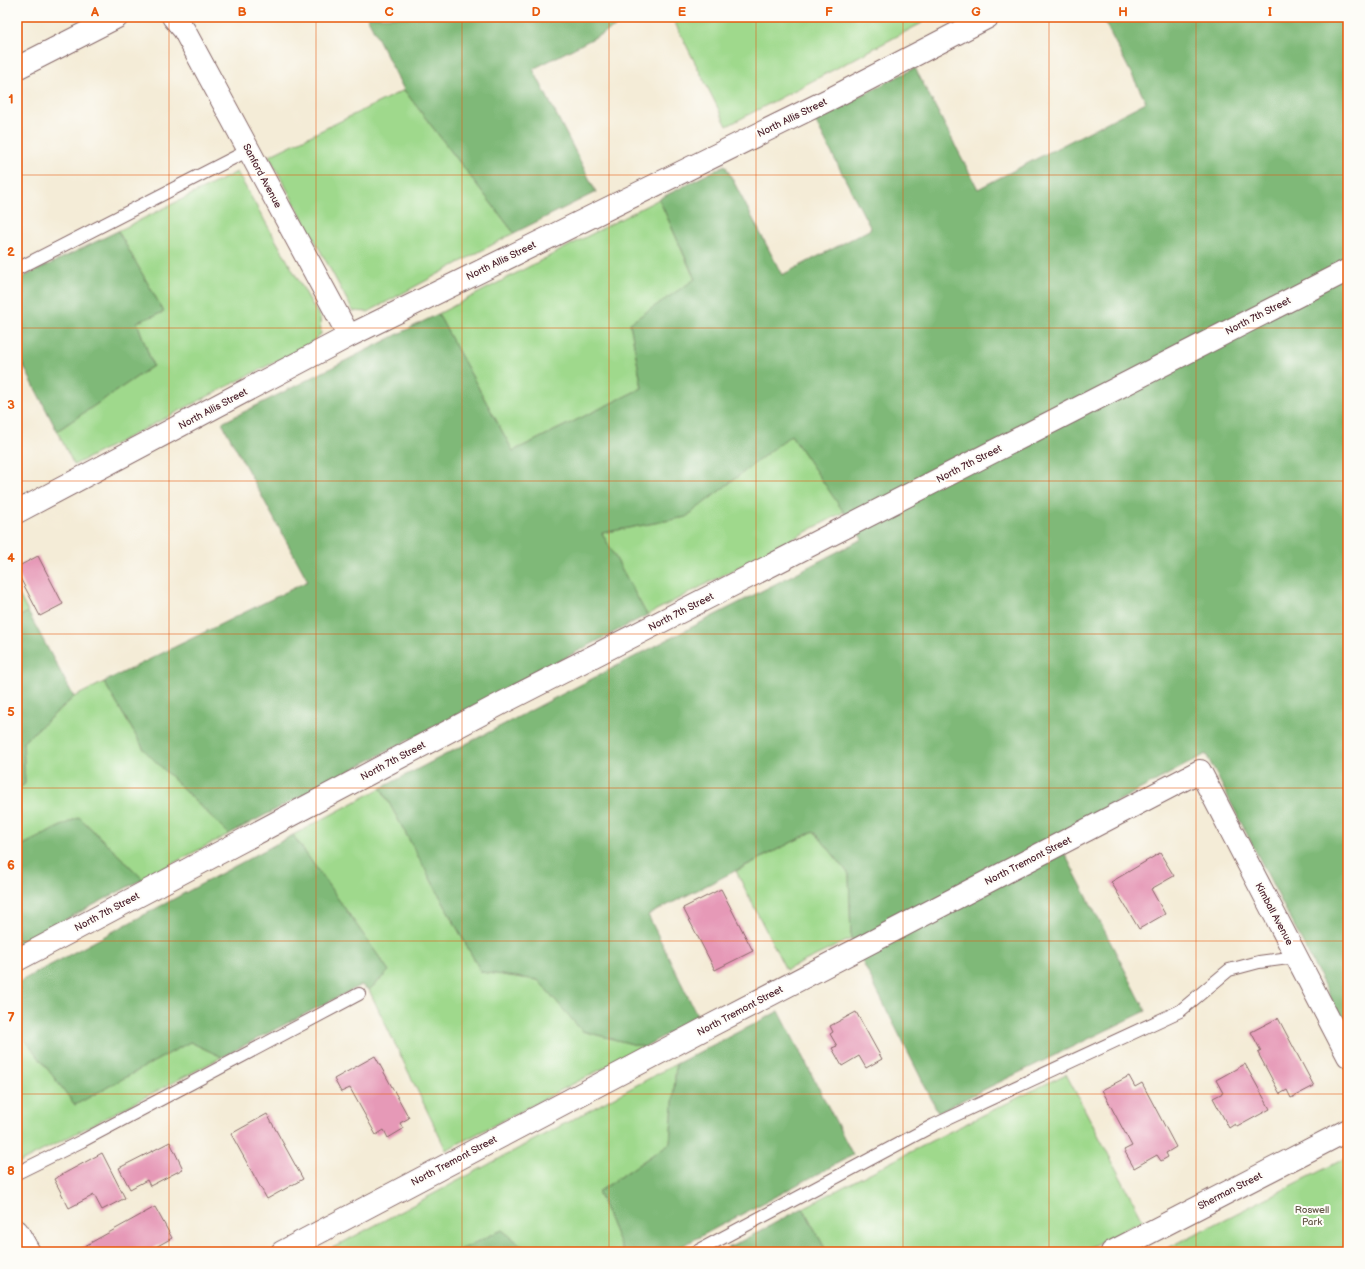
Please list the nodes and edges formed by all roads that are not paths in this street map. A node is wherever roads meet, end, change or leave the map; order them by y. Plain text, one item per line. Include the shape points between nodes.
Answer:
1 (117, 17) edge
2 (173, 17) edge
3 (988, 17) edge
4 (17, 68) edge
5 (249, 150) junction
6 (17, 269) edge
7 (1348, 270) edge
8 (349, 336) junction
9 (17, 512) edge
10 (1200, 771) joint
11 (1296, 957) junction
12 (17, 960) edge
13 (359, 994) dead end
14 (1348, 1056) edge
15 (1348, 1130) edge
16 (17, 1173) edge
17 (17, 1231) edge
18 (29, 1252) edge
19 (282, 1252) edge
20 (696, 1252) edge
21 (1112, 1252) edge

1 - 4 street
2 - 5 street, Sanford Avenue via 184,30
3 - 8 street, North Allis Street via 836,96
5 - 6 lane
5 - 8 street, Sanford Avenue
7 - 12 street, North 7th Street via 504,702
8 - 9 street, North Allis Street
10 - 11 street, Kimball Avenue
10 - 19 street, North Tremont Street
11 - 14 street, Kimball Avenue
11 - 20 lane via 1259,962 1229,970 1180,1011 934,1125
13 - 16 lane
15 - 21 street, Sherman Street
17 - 18 street

